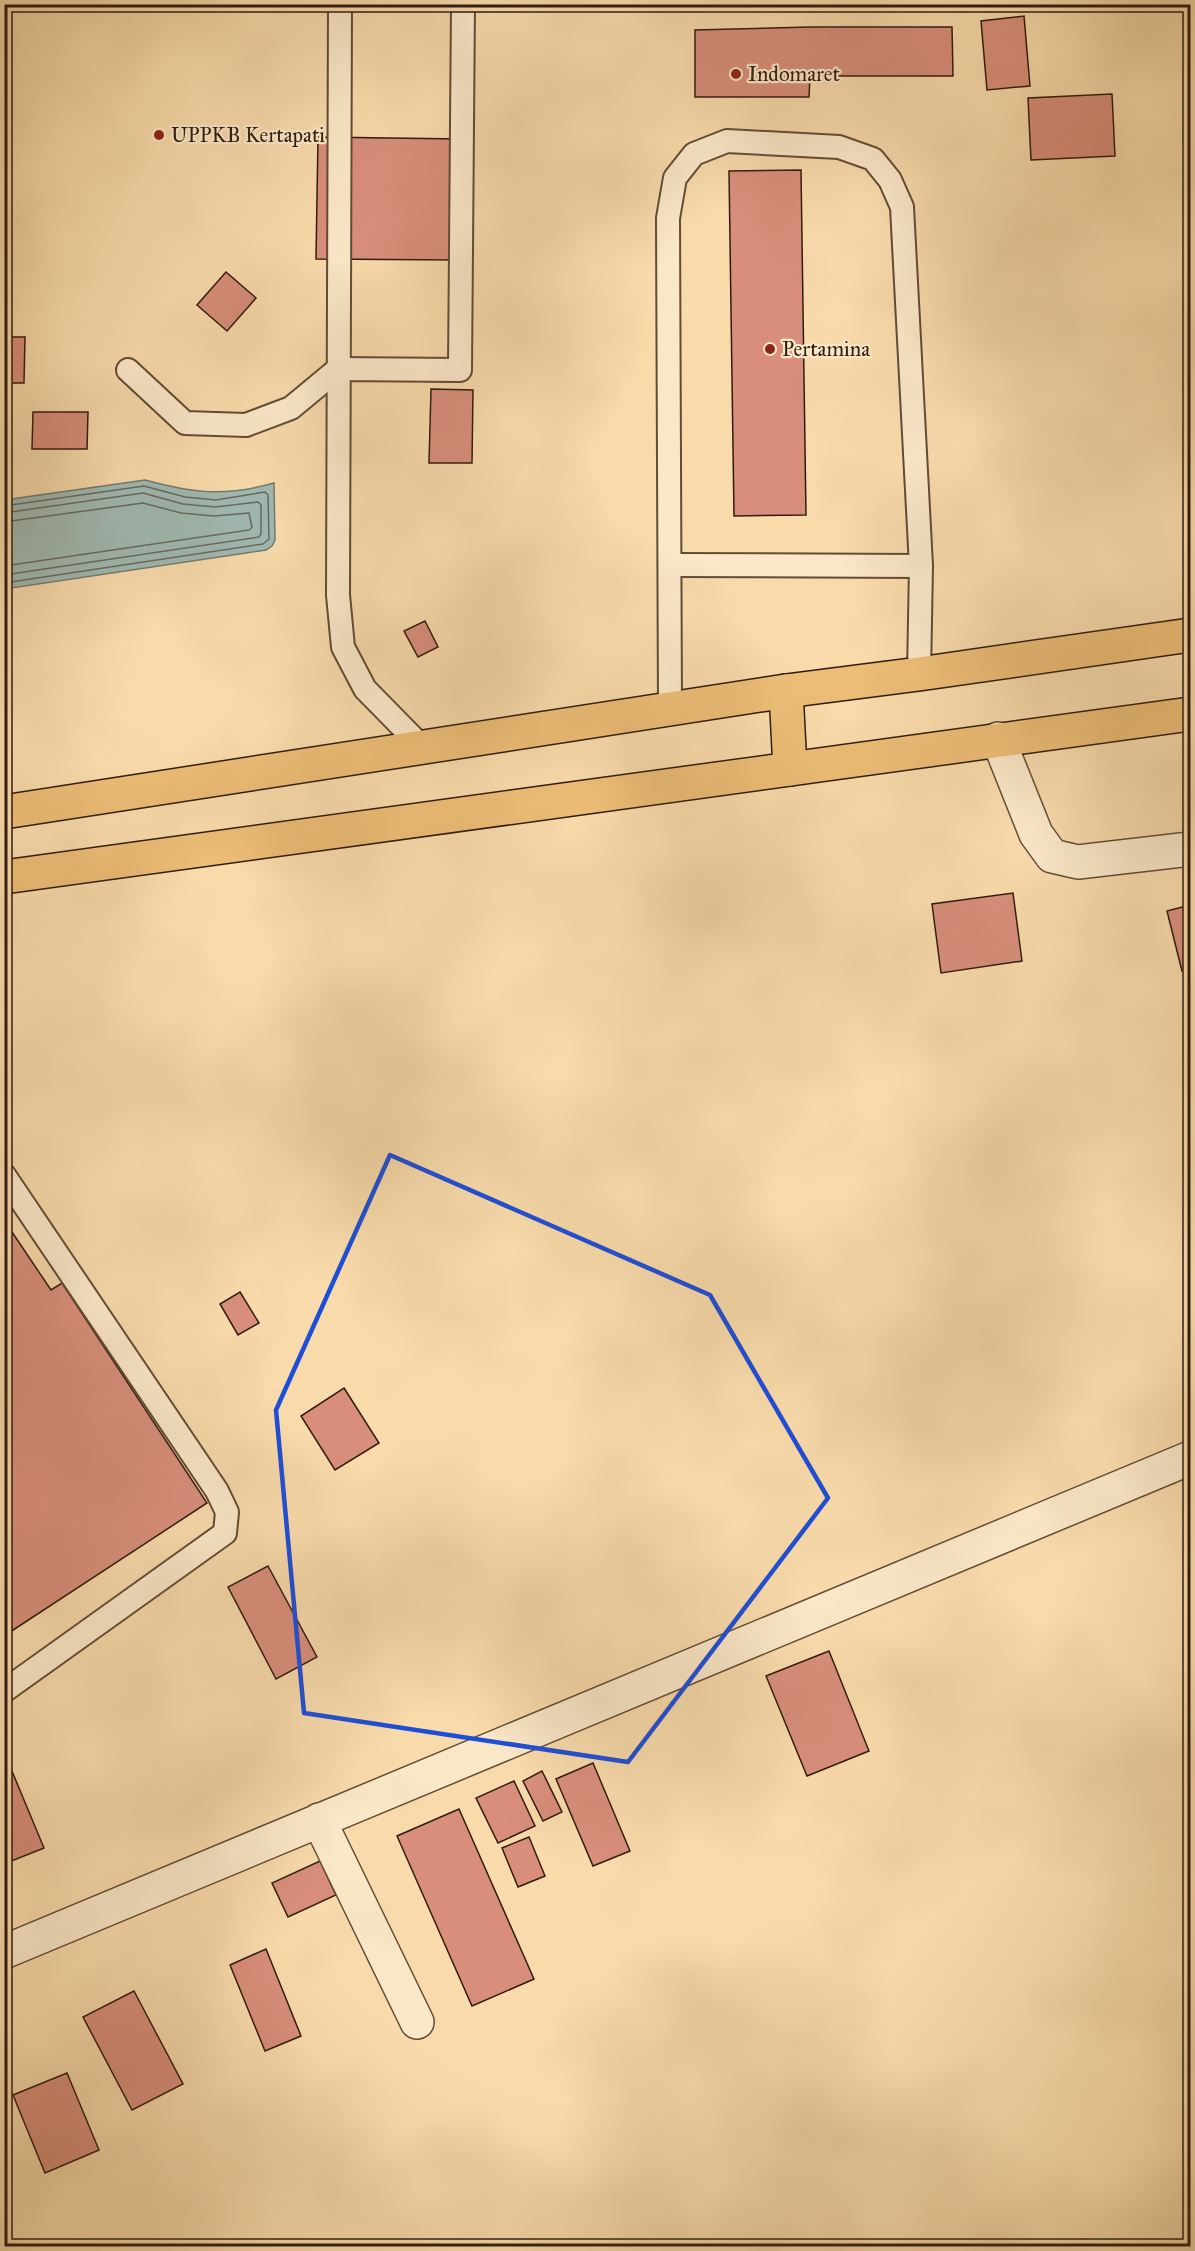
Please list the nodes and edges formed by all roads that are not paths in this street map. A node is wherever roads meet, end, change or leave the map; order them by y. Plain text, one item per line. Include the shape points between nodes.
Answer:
1 (340, 4) edge
2 (464, 4) edge
3 (338, 369) junction
4 (128, 370) dead end
5 (671, 565) junction
6 (921, 566) junction
7 (1191, 635) edge
8 (919, 674) junction
9 (786, 691) junction
10 (670, 708) junction
11 (1191, 714) edge
12 (998, 739) junction
13 (422, 747) junction
14 (790, 769) junction
15 (4, 812) edge
16 (1191, 849) edge
17 (4, 878) edge
18 (4, 1175) edge
19 (1191, 1458) edge
20 (4, 1691) edge
21 (319, 1821) junction
22 (4, 1952) edge
23 (417, 2022) dead end

1 - 3 lane
2 - 3 lane via 460,370
3 - 4 lane via 291,408 246,425 185,423
3 - 13 lane via 338,595 343,647 365,689
5 - 6 lane
5 - 6 lane via 668,218 675,178 694,154 727,141 839,147 873,159 894,189 902,207
5 - 10 lane
6 - 8 lane
7 - 8 highway
8 - 9 highway
9 - 10 highway
9 - 14 highway
10 - 13 highway
11 - 12 highway
12 - 14 highway
12 - 16 street via 1036,834 1052,856 1078,862
13 - 15 highway
14 - 17 highway
18 - 20 lane via 218,1491 226,1512 225,1533
19 - 21 street
21 - 22 street
21 - 23 street

